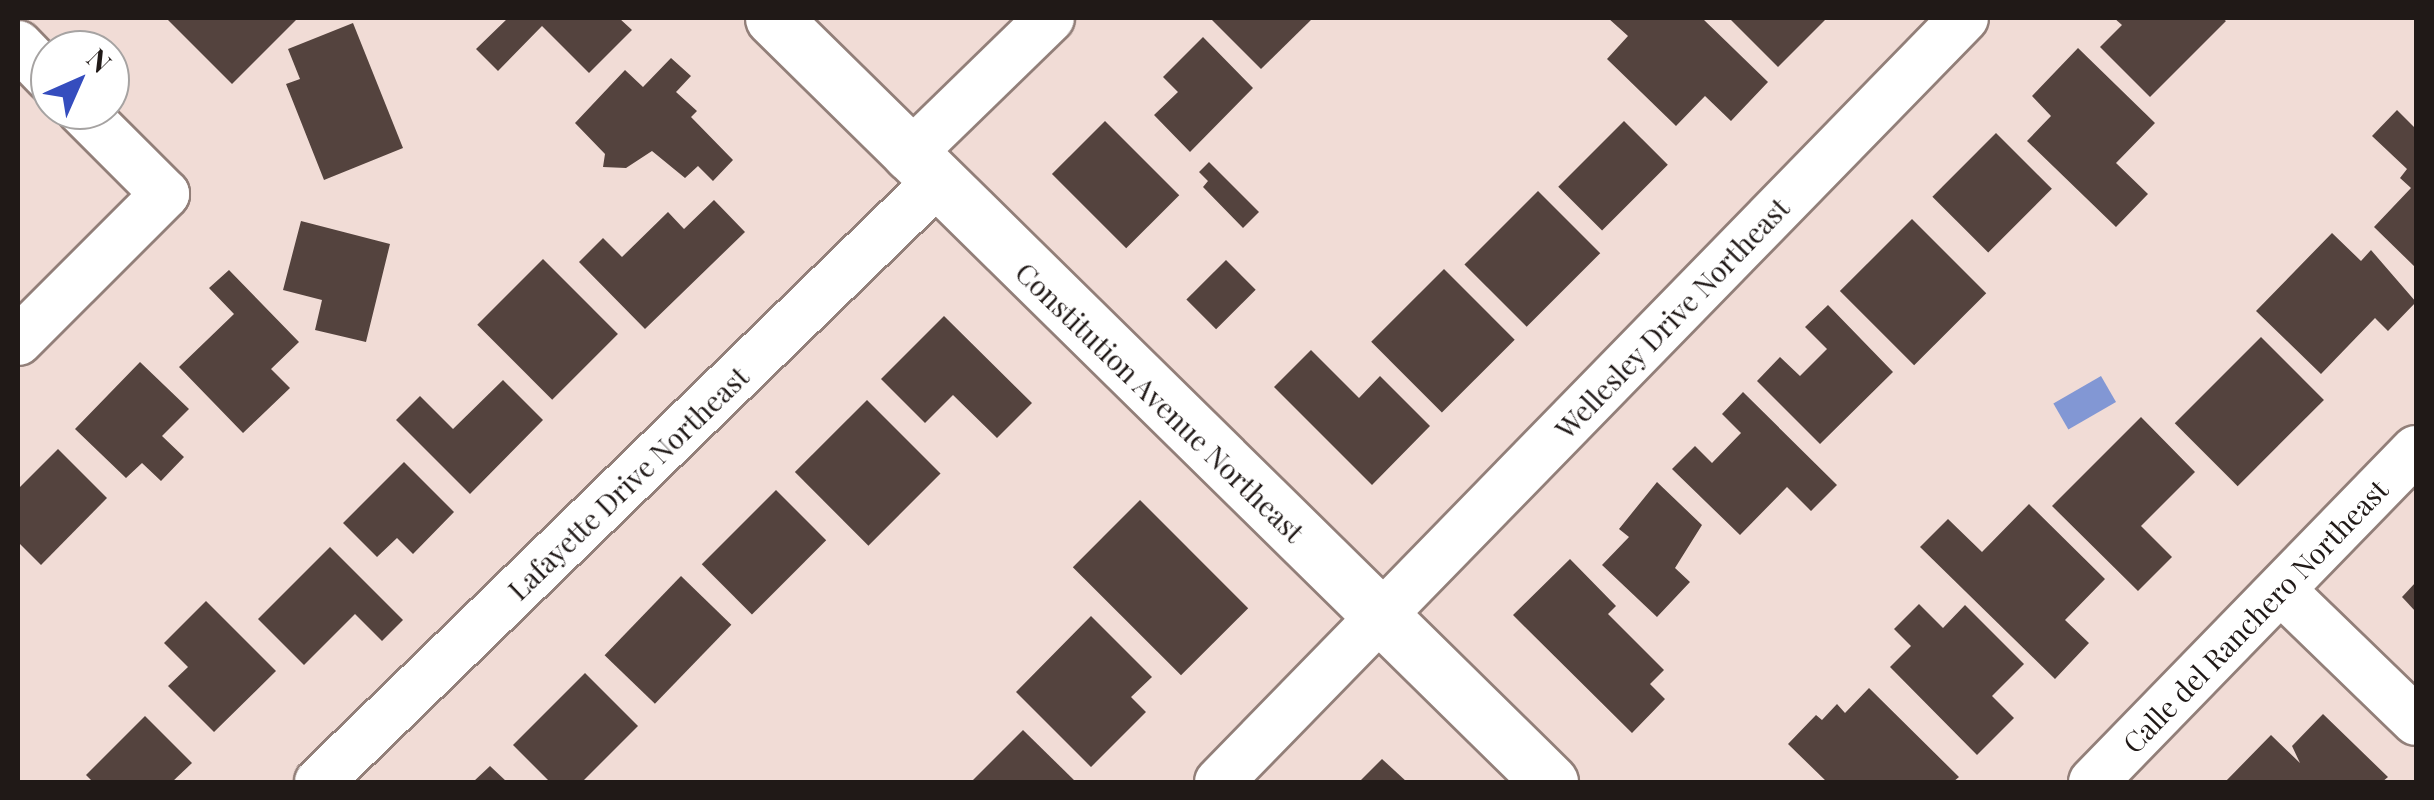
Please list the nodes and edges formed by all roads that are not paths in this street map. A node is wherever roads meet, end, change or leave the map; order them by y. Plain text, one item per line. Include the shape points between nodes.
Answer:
1 (773, 18) edge
2 (1050, 18) edge
3 (1964, 18) edge
4 (101, 130) edge
5 (922, 169) junction
6 (18, 341) edge
7 (2416, 450) edge
8 (2281, 590) junction
9 (1380, 618) junction
10 (2416, 721) edge
11 (320, 782) edge
12 (1219, 782) edge
13 (1550, 782) edge
14 (2093, 782) edge

1 - 5 street, Constitution Avenue Northeast
2 - 5 street, Lafayette Drive Northeast
3 - 9 street, Wellesley Drive Northeast
4 - 6 street via 165,194
5 - 9 street, Constitution Avenue Northeast
5 - 11 street, Lafayette Drive Northeast
7 - 8 street, Calle del Ranchero Northeast
8 - 10 street
8 - 14 street, Calle del Ranchero Northeast
9 - 12 street, Wellesley Drive Northeast
9 - 13 street, Constitution Avenue Northeast

